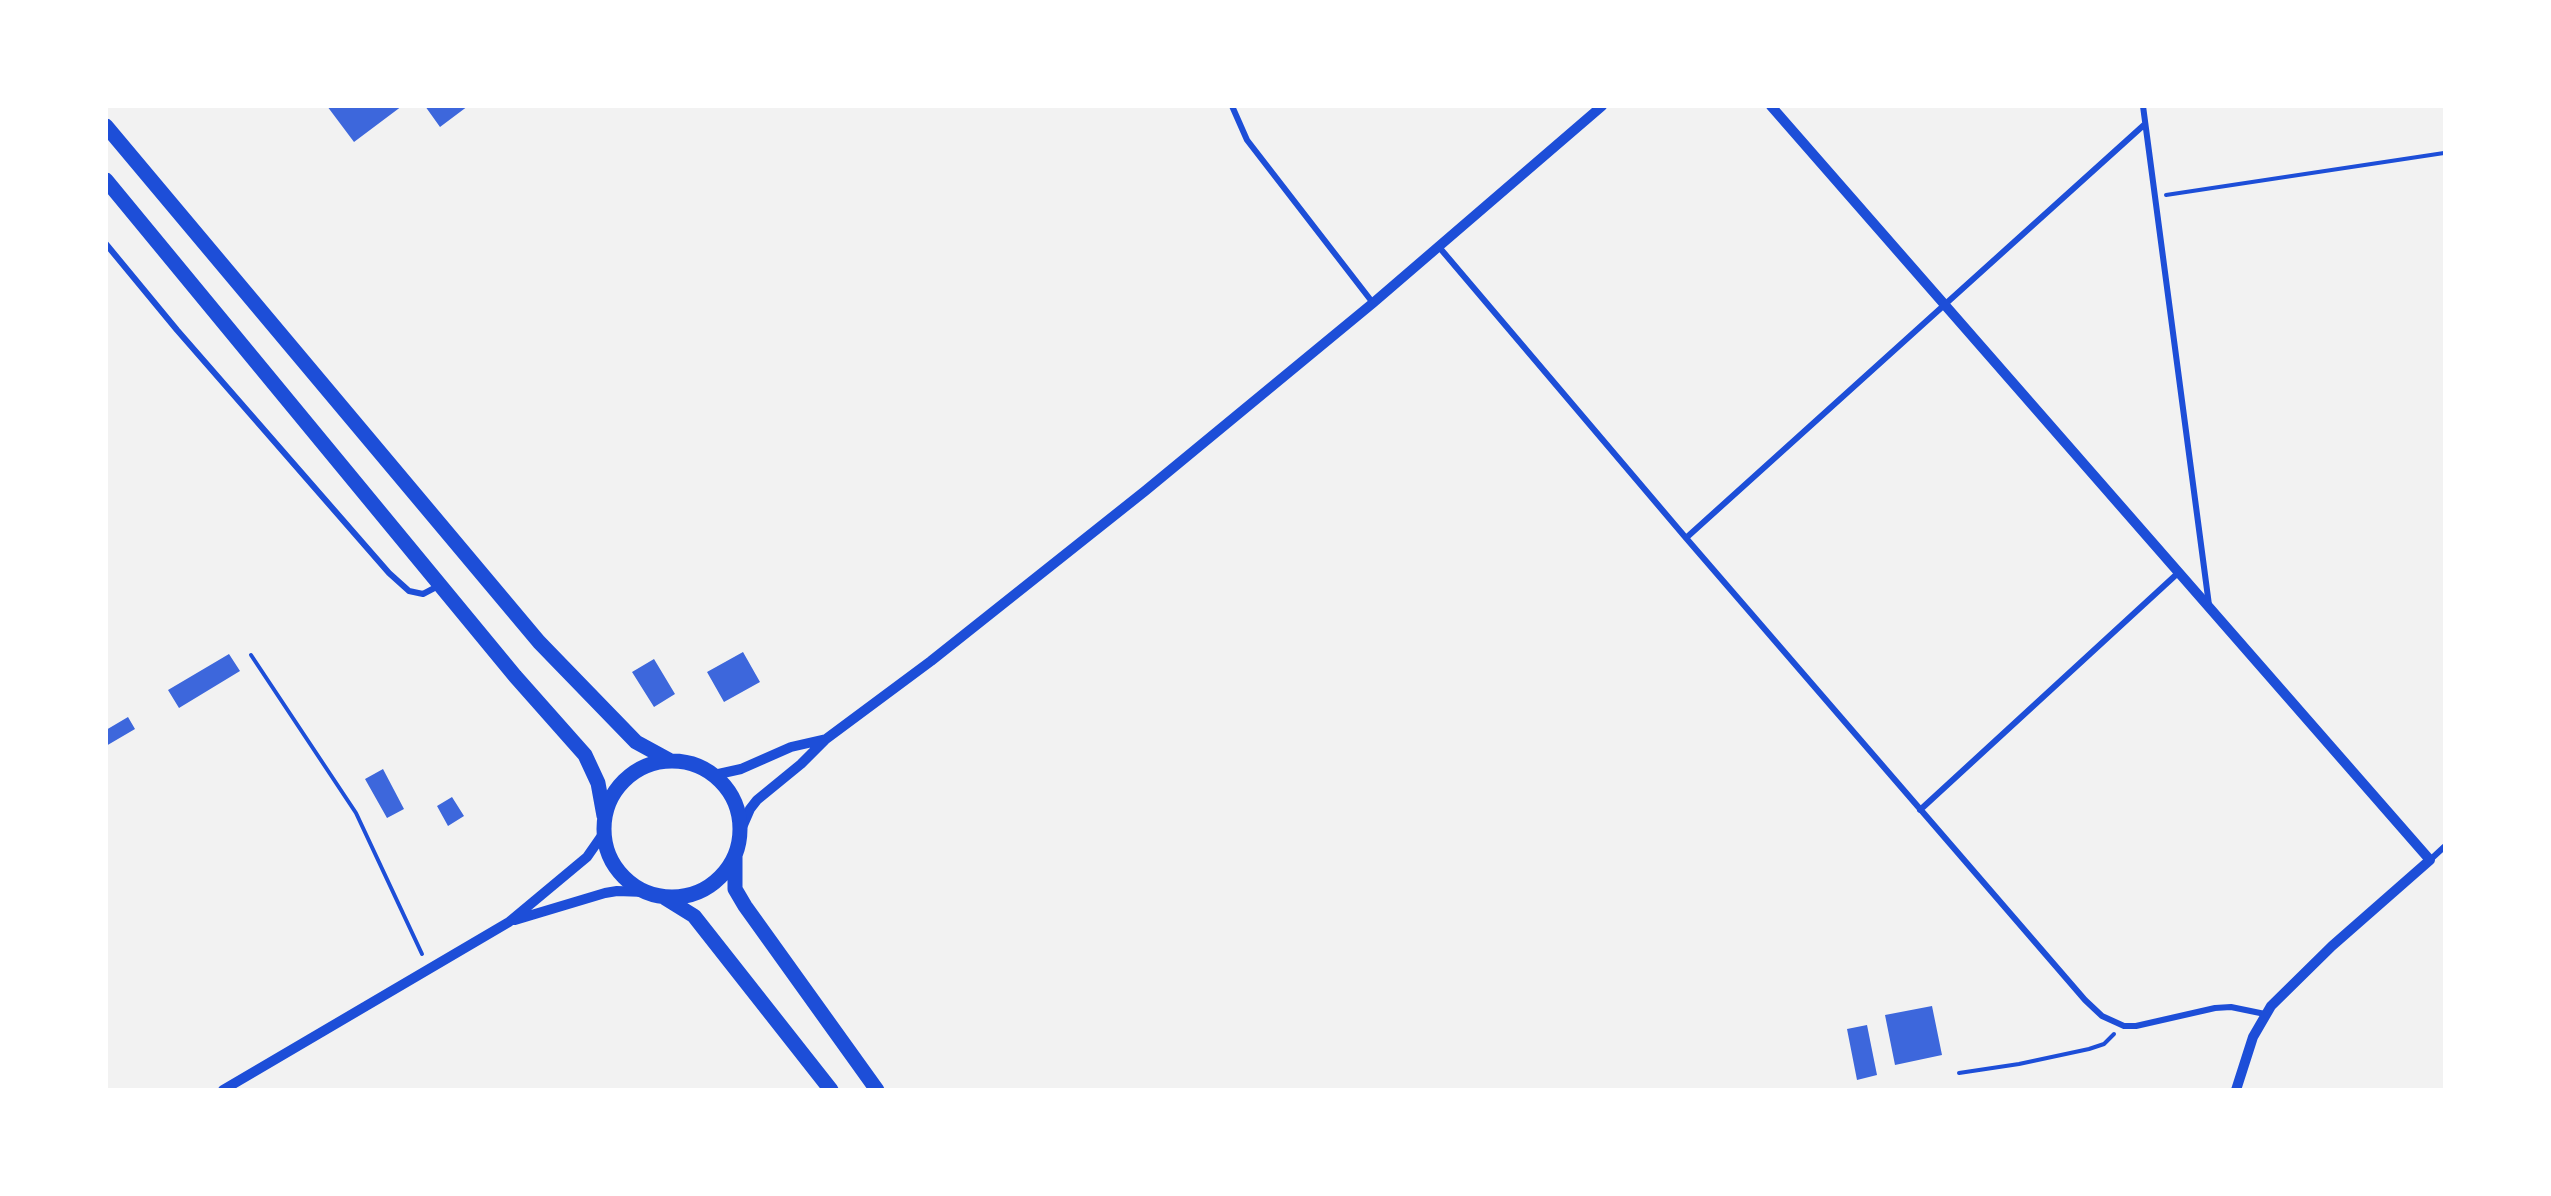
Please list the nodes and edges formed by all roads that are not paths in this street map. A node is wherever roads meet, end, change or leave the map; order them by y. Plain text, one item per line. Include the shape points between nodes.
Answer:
1 (1232, 106) edge
2 (1602, 106) edge
3 (1771, 106) edge
4 (2143, 106) edge
5 (2145, 124) junction
6 (106, 126) edge
7 (106, 180) edge
8 (106, 244) edge
9 (1439, 247) junction
10 (1373, 303) junction
11 (1944, 305) junction
12 (1686, 538) junction
13 (2178, 573) junction
14 (440, 585) junction
15 (2210, 609) junction
16 (826, 739) junction
17 (669, 760) junction
18 (714, 775) junction
19 (1920, 810) junction
20 (604, 816) junction
21 (740, 832) junction
22 (603, 834) junction
23 (2445, 848) edge
24 (735, 854) junction
25 (2430, 860) junction
26 (645, 892) junction
27 (662, 897) junction
28 (509, 922) junction
29 (2265, 1014) junction
30 (224, 1089) edge
31 (831, 1089) edge
32 (877, 1089) edge
33 (2236, 1089) edge

1 - 10 street via 1259,157
2 - 9 street
3 - 11 street
4 - 5 street
5 - 11 street
5 - 15 street
6 - 17 main road via 539,642 636,742
7 - 14 main road
8 - 14 street via 389,573 409,591 423,594
9 - 10 street
9 - 12 street
10 - 16 street via 1145,491
11 - 12 street
11 - 13 street
12 - 19 street
13 - 15 street
13 - 19 street
14 - 20 main road via 585,755 598,783
15 - 25 street
16 - 18 street via 791,747 741,769
16 - 21 street via 757,800
17 - 18 main road via 690,762
17 - 20 main road via 644,766 621,782
18 - 21 main road via 733,796
19 - 29 street via 2102,1016 2124,1026 2136,1026 2215,1008
20 - 22 main road
21 - 24 main road
22 - 26 main road via 616,869
22 - 28 street via 587,857
23 - 25 street
24 - 27 main road via 716,882 700,892
24 - 32 main road via 735,888 745,906
25 - 29 street via 2301,974
26 - 27 main road
26 - 28 street via 605,893
27 - 31 main road via 694,916
28 - 30 street
29 - 33 street

